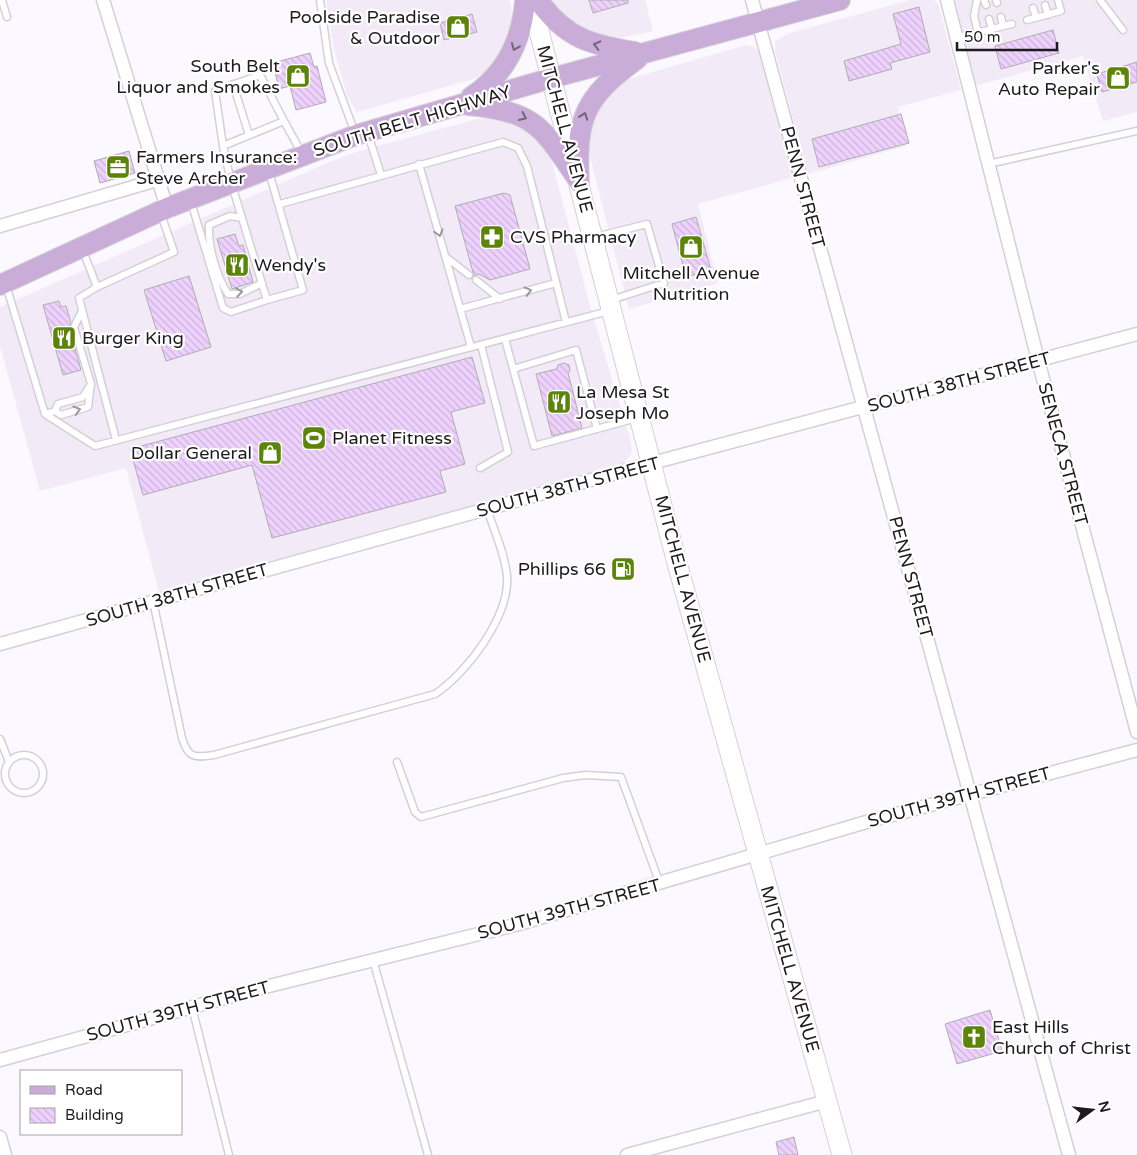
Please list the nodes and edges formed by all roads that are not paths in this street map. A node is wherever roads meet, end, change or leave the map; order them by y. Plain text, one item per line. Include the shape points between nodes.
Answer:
1 (2, 0) edge
2 (103, 0) edge
3 (320, 0) edge
4 (525, 0) edge
5 (531, 0) edge
6 (538, 0) edge
7 (752, 0) edge
8 (840, 0) edge
9 (947, 0) edge
10 (976, 0) edge
11 (1058, 0) edge
12 (1100, 0) edge
13 (1045, 5) dead end
14 (1033, 8) dead end
15 (1048, 14) junction
16 (7, 17) dead end
17 (1001, 17) dead end
18 (1036, 18) junction
19 (989, 19) dead end
20 (1027, 20) dead end
21 (758, 22) junction
22 (1012, 24) dead end
23 (1003, 26) junction
24 (992, 29) junction
25 (1124, 30) dead end
26 (978, 32) junction
27 (956, 38) junction
28 (644, 54) junction
29 (552, 78) junction
30 (234, 84) junction
31 (459, 104) junction
32 (284, 121) junction
33 (1137, 131) edge
34 (362, 134) junction
35 (249, 135) junction
36 (223, 146) junction
37 (302, 155) junction
38 (419, 164) junction
39 (988, 164) junction
40 (267, 168) junction
41 (380, 175) junction
42 (157, 180) junction
43 (232, 182) junction
44 (579, 182) junction
45 (190, 198) junction
46 (280, 204) junction
47 (163, 209) junction
48 (242, 218) junction
49 (0, 226) edge
50 (594, 238) junction
51 (82, 246) junction
52 (446, 257) junction
53 (469, 275) dead end
54 (476, 280) dead end
55 (556, 283) junction
56 (3, 284) edge
57 (262, 284) junction
58 (97, 287) junction
59 (500, 299) junction
60 (267, 300) junction
61 (611, 305) junction
62 (460, 309) junction
63 (82, 311) junction
64 (566, 322) junction
65 (1137, 334) edge
66 (505, 338) junction
67 (481, 345) junction
68 (471, 348) junction
69 (1038, 360) junction
70 (513, 369) junction
71 (91, 384) junction
72 (864, 407) junction
73 (55, 411) junction
74 (45, 414) junction
75 (640, 417) junction
76 (597, 429) junction
77 (116, 440) junction
78 (652, 464) junction
79 (480, 468) dead end
80 (487, 509) junction
81 (153, 601) junction
82 (0, 644) edge
83 (1137, 732) edge
84 (0, 738) edge
85 (1137, 750) edge
86 (9, 762) junction
87 (397, 762) dead end
88 (970, 794) junction
89 (758, 854) junction
90 (660, 884) junction
91 (373, 960) junction
92 (192, 1008) junction
93 (0, 1060) edge
94 (827, 1101) junction
95 (0, 1137) edge
96 (5, 1155) edge
97 (229, 1155) edge
98 (428, 1155) edge
99 (627, 1155) edge
100 (842, 1155) edge
101 (1069, 1155) edge

1 - 16 lane
2 - 42 street
3 - 34 lane via 329,63
4 -> 31 main road via 517,44 508,63 494,79
5 - 29 street, MITCHELL AVENUE
28 -> 6 main road via 586,42 555,22
7 - 21 street, PENN STREET
8 - 21 main road, SOUTH BELT HIGHWAY
9 - 27 street, SENECA STREET
10 - 26 lane via 974,16
11 - 15 lane via 1061,11
12 - 25 lane
13 - 15 lane
14 - 18 lane
15 - 18 lane
17 - 23 lane
18 - 20 lane
19 - 24 lane
21 - 28 main road, SOUTH BELT HIGHWAY
21 - 72 street, PENN STREET
22 - 23 lane
23 - 24 lane
24 - 26 lane
26 - 27 lane
27 - 39 street, SENECA STREET
28 - 29 main road, SOUTH BELT HIGHWAY
44 -> 28 main road via 578,147 586,110 608,81
29 - 31 main road, SOUTH BELT HIGHWAY
29 - 44 street, MITCHELL AVENUE
30 - 32 lane via 260,74
30 - 35 lane
30 - 36 lane via 215,91
31 - 34 main road, SOUTH BELT HIGHWAY
31 -> 44 main road via 511,111 530,120 549,137
32 - 35 lane
32 - 37 lane
33 - 39 lane
34 - 37 main road, SOUTH BELT HIGHWAY
34 - 41 lane
35 - 36 lane
36 - 43 lane
37 - 40 main road, SOUTH BELT HIGHWAY
38 - 41 lane
38 -> 52 lane
38 - 55 lane via 503,142 518,148 527,166
39 - 69 street, SENECA STREET
40 - 43 main road, SOUTH BELT HIGHWAY
40 - 46 lane
41 - 46 lane
42 - 47 street
42 - 49 street
43 - 45 main road, SOUTH BELT HIGHWAY
43 - 48 lane
44 - 50 street, MITCHELL AVENUE
45 - 47 main road, SOUTH BELT HIGHWAY
45 - 60 lane via 223,308 231,312
46 - 60 lane via 302,290
47 - 51 main road, SOUTH BELT HIGHWAY
47 - 58 lane via 174,252
48 - 57 lane
48 -> 57 lane via 230,216 209,225 221,282 228,294 240,294
50 - 61 street, MITCHELL AVENUE
50 - 61 lane via 647,224 664,284
51 - 56 main road, SOUTH BELT HIGHWAY
51 - 58 lane
52 - 53 lane
52 - 62 lane
54 - 59 lane
59 -> 55 lane
55 - 64 lane
56 - 74 lane
57 - 60 lane
58 - 63 lane via 79,298
59 - 62 lane
61 - 64 lane
61 - 75 street, MITCHELL AVENUE
62 - 68 lane
63 - 71 lane via 74,326
63 - 77 lane
64 - 66 lane
65 - 69 street, SOUTH 38TH STREET
66 - 67 lane
66 - 70 lane
67 - 68 lane
67 - 79 lane via 508,452
68 - 77 lane
69 - 72 street, SOUTH 38TH STREET
69 - 83 street, SENECA STREET
70 - 76 lane via 534,446
70 - 76 lane via 576,350
71 - 73 lane via 83,397 58,404
73 -> 71 lane via 61,415 88,407
72 - 78 street, SOUTH 38TH STREET
72 - 88 street, PENN STREET
73 - 74 lane
74 - 77 lane via 95,446
75 - 76 lane
75 - 78 street, MITCHELL AVENUE
78 - 80 street, SOUTH 38TH STREET
78 - 89 street, MITCHELL AVENUE
80 - 81 street, SOUTH 38TH STREET
80 - 81 lane via 507,576 503,605 488,638 450,685 435,694 214,755 200,757 186,750
81 - 82 street, SOUTH 38TH STREET
84 - 86 lane
85 - 88 street, SOUTH 39TH STREET
86 - 86 lane via 6,770 9,786 24,793 41,785 44,776 36,758 17,756
87 - 90 lane via 415,812 421,817 563,778 585,775 621,777
88 - 89 street, SOUTH 39TH STREET
88 - 101 street, PENN STREET
89 - 90 street, SOUTH 39TH STREET
89 - 94 street, MITCHELL AVENUE
90 - 91 street, SOUTH 39TH STREET via 519,924
91 - 92 street, SOUTH 39TH STREET
91 - 98 lane
92 - 93 street, SOUTH 39TH STREET
92 - 97 lane
94 - 99 street
94 - 100 street, MITCHELL AVENUE
95 - 96 street

